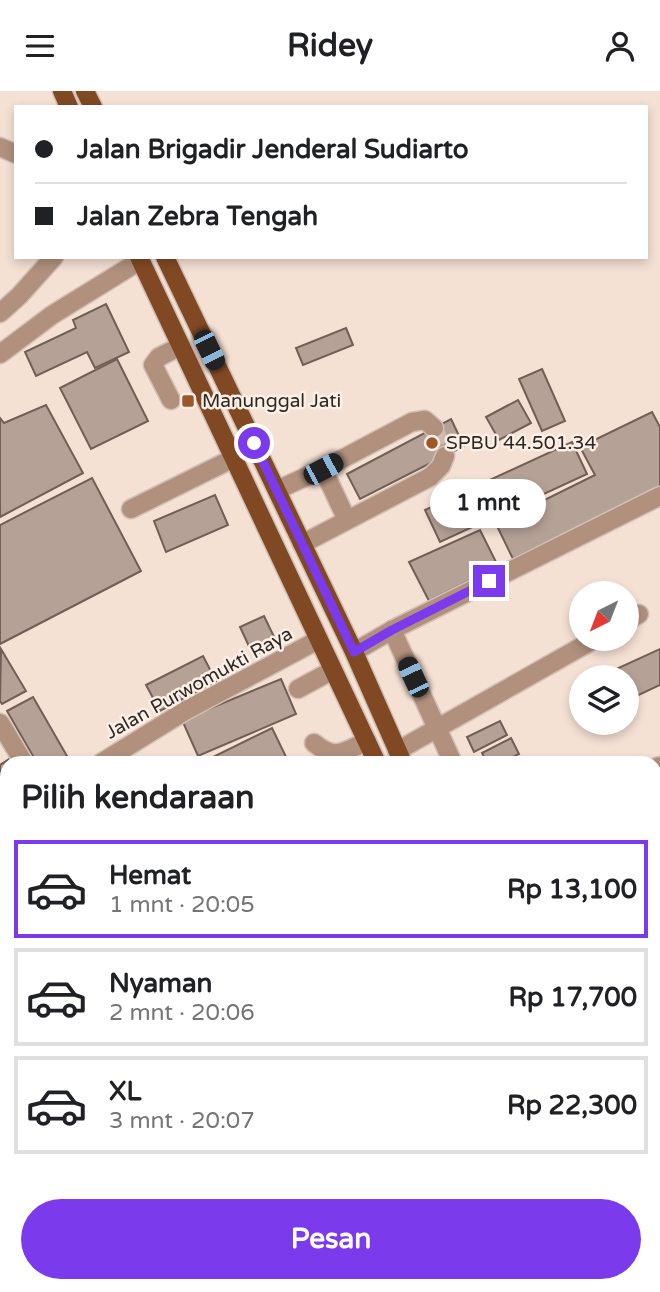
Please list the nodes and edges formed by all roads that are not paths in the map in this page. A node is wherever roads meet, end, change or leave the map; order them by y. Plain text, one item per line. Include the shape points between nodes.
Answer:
1 (52, 259) edge
2 (140, 259) edge
3 (165, 259) edge
4 (0, 313) edge
5 (181, 346) junction
6 (0, 354) edge
7 (171, 400) dead end
8 (434, 428) dead end
9 (445, 456) dead end
10 (234, 458) junction
11 (323, 469) junction
12 (277, 490) junction
13 (660, 496) edge
14 (131, 509) dead end
15 (347, 520) junction
16 (302, 544) junction
17 (392, 630) junction
18 (318, 640) junction
19 (575, 651) edge
20 (354, 652) junction
21 (333, 670) junction
22 (298, 689) dead end
23 (0, 723) edge
24 (434, 730) junction
25 (366, 741) junction
26 (314, 743) dead end
27 (402, 753) edge
28 (20, 756) edge
29 (113, 756) edge
30 (374, 756) edge
31 (449, 756) edge

1 - 4 street
2 - 5 main road
2 - 6 street
3 - 12 main road
5 - 7 street via 153,365
5 - 10 main road
8 - 11 street via 425,420 412,422
9 - 15 street via 430,477
10 - 14 street
10 - 18 main road
11 - 12 street
11 - 15 street
12 - 16 main road
13 - 17 street
15 - 16 street
16 - 20 main road
17 - 20 street
17 - 24 street
18 - 21 main road
18 - 29 street, Jalan Purwomukti Raya
19 - 24 street
20 - 27 main road
21 - 22 street
21 - 25 main road
23 - 28 street
24 - 27 street
24 - 31 street
25 - 26 street via 337,755
25 - 30 main road

